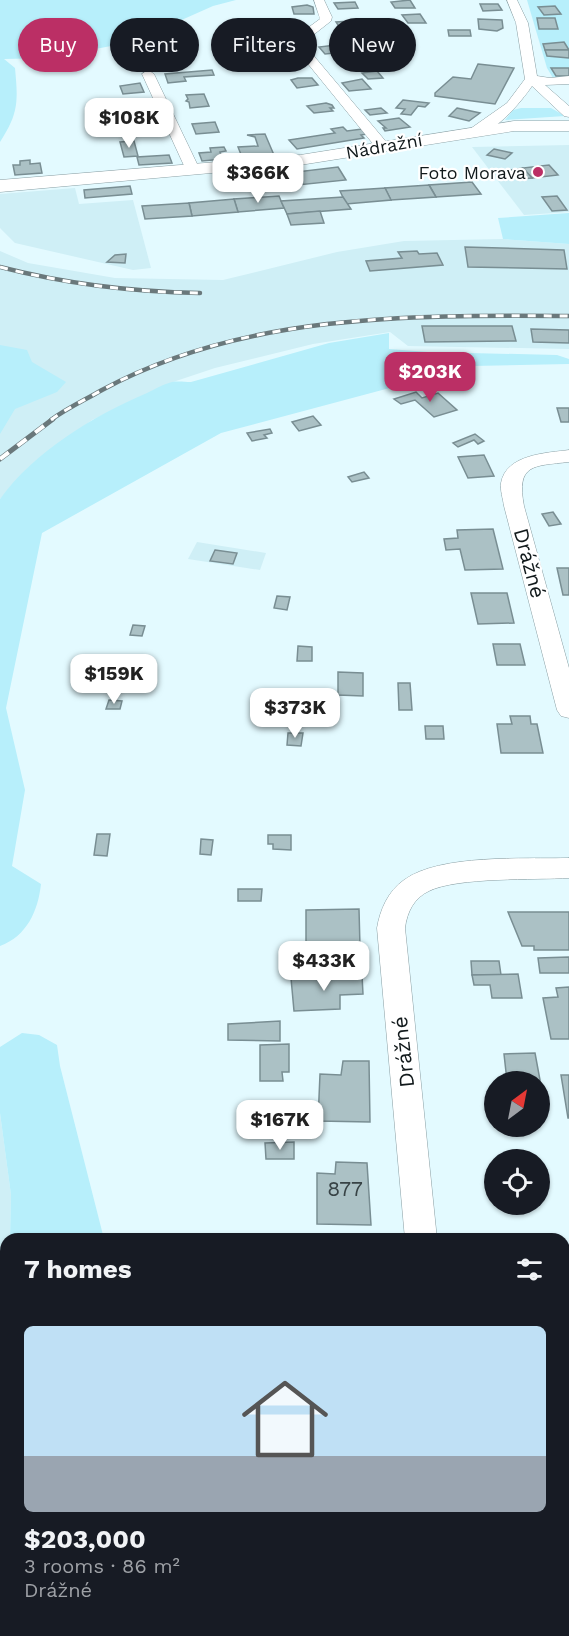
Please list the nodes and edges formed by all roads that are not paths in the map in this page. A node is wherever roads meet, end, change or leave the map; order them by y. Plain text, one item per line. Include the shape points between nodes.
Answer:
1 (319, 0) edge
2 (515, 1) edge
3 (148, 74) dead end
4 (531, 79) junction
5 (569, 80) edge
6 (569, 113) edge
7 (569, 126) edge
8 (475, 132) junction
9 (383, 147) junction
10 (193, 170) junction
11 (0, 186) edge
12 (569, 456) edge
13 (569, 710) edge
14 (569, 868) edge
15 (420, 1233) edge

1 - 9 street via 325,21 297,43
2 - 4 street
3 - 10 street
4 - 5 street
4 - 6 street
4 - 8 street, Nádražní via 512,106
7 - 8 main road via 524,125
8 - 9 main road, Nádražní
9 - 10 main road, Nádražní
10 - 11 main road, Nádražní
12 - 13 street, Drážné via 530,463 515,473 511,481 514,506
14 - 15 street, Drážné via 446,875 420,883 392,912

